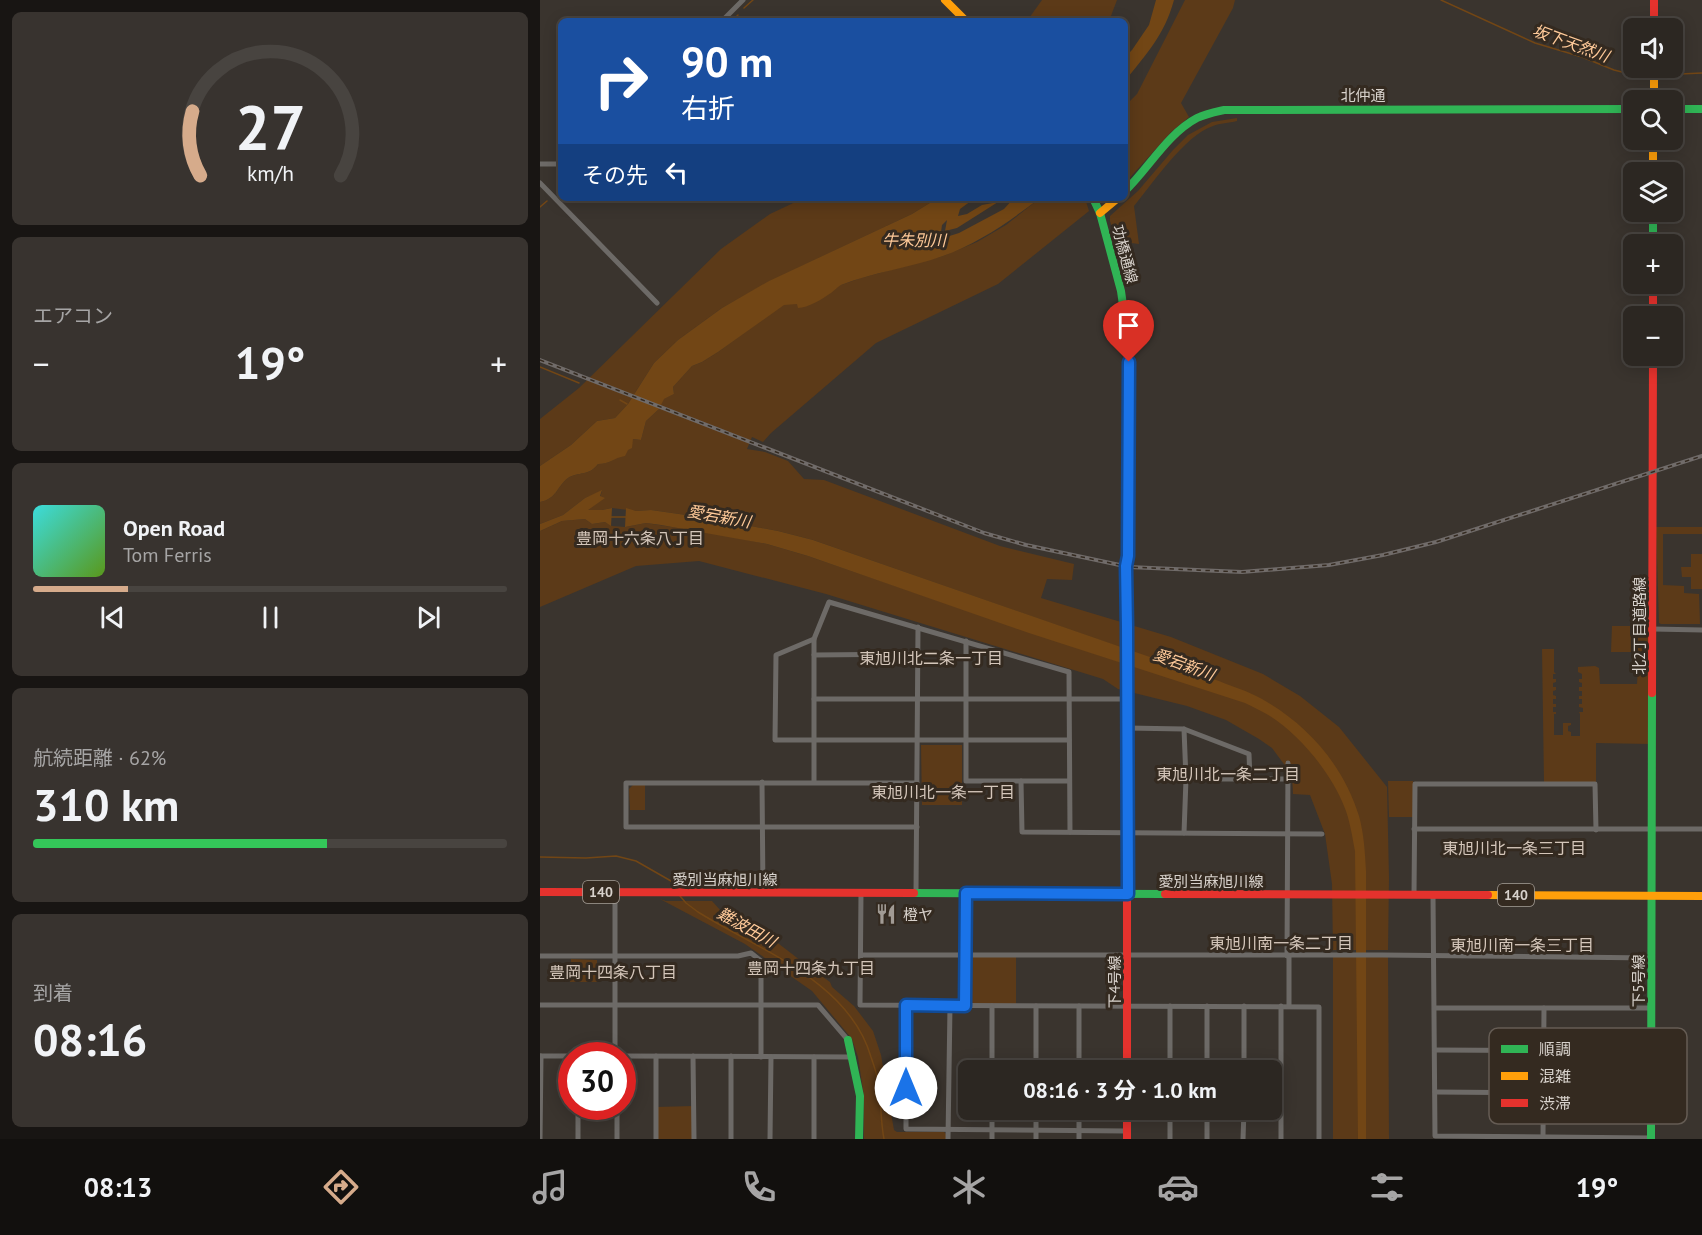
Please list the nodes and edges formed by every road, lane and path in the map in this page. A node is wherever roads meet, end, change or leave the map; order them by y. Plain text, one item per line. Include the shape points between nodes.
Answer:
1 (743, 0) edge
2 (945, 0) edge
3 (1654, 0) edge
4 (725, 18) edge
5 (963, 18) edge
6 (1654, 18) edge
7 (1623, 109) edge
8 (1683, 109) edge
9 (1702, 109) edge
10 (540, 164) edge
11 (558, 164) edge
12 (540, 183) edge
13 (1128, 188) edge
14 (1094, 201) edge
15 (1114, 201) edge
16 (1100, 213) junction
17 (657, 303) dead end
18 (1653, 366) edge
19 (918, 627) junction
20 (1653, 629) junction
21 (1702, 630) edge
22 (814, 639) junction
23 (966, 641) junction
24 (918, 654) junction
25 (814, 655) junction
26 (814, 699) junction
27 (918, 699) junction
28 (966, 699) junction
29 (1069, 699) junction
30 (1127, 699) junction
31 (1127, 728) junction
32 (1184, 729) junction
33 (813, 740) junction
34 (917, 740) junction
35 (966, 741) junction
36 (1069, 741) junction
37 (1288, 763) dead end
38 (1186, 779) junction
39 (1250, 779) junction
40 (1287, 779) junction
41 (1022, 781) junction
42 (1070, 781) junction
43 (762, 782) junction
44 (814, 782) junction
45 (917, 783) junction
46 (762, 827) junction
47 (916, 827) junction
48 (1702, 829) edge
49 (1414, 830) junction
50 (1596, 830) junction
51 (1652, 830) junction
52 (1070, 832) junction
53 (1127, 833) junction
54 (1184, 833) junction
55 (1287, 834) junction
56 (1322, 834) dead end
57 (540, 892) edge
58 (615, 892) junction
59 (763, 893) junction
60 (861, 893) junction
61 (916, 893) junction
62 (966, 893) junction
63 (1128, 894) junction
64 (1414, 894) junction
65 (1433, 894) junction
66 (1286, 895) junction
67 (1652, 896) junction
68 (1702, 896) edge
69 (861, 955) junction
70 (966, 955) junction
71 (540, 956) edge
72 (615, 956) junction
73 (1127, 956) junction
74 (1288, 956) junction
75 (1434, 956) junction
76 (1652, 958) junction
77 (540, 1005) edge
78 (614, 1005) junction
79 (762, 1005) junction
80 (906, 1005) junction
81 (950, 1006) junction
82 (965, 1006) junction
83 (992, 1006) junction
84 (1036, 1006) junction
85 (1079, 1006) junction
86 (1127, 1006) junction
87 (1170, 1006) junction
88 (1207, 1006) junction
89 (1244, 1006) junction
90 (1281, 1006) junction
91 (1289, 1006) junction
92 (1435, 1008) junction
93 (1544, 1008) junction
94 (1651, 1008) junction
95 (1544, 1028) edge
96 (1651, 1028) edge
97 (848, 1041) joint
98 (615, 1042) edge
99 (1434, 1050) junction
100 (1489, 1051) edge
101 (540, 1056) edge
102 (558, 1056) edge
103 (636, 1056) edge
104 (656, 1056) junction
105 (693, 1056) junction
106 (731, 1056) junction
107 (761, 1057) junction
108 (771, 1057) junction
109 (814, 1057) junction
110 (853, 1057) junction
111 (992, 1060) edge
112 (1036, 1060) edge
113 (1079, 1060) edge
114 (1127, 1060) edge
115 (1170, 1060) edge
116 (1207, 1060) edge
117 (1244, 1060) edge
118 (1435, 1092) junction
119 (1489, 1092) edge
120 (540, 1107) edge
121 (578, 1120) edge
122 (617, 1120) edge
123 (992, 1120) edge
124 (1036, 1120) edge
125 (1079, 1120) edge
126 (1170, 1120) edge
127 (1207, 1120) edge
128 (1244, 1120) edge
129 (1543, 1124) edge
130 (948, 1130) junction
131 (992, 1130) junction
132 (1036, 1130) junction
133 (1079, 1130) junction
134 (1127, 1135) edge
135 (1543, 1137) junction
136 (1651, 1138) edge
137 (540, 1139) edge
138 (578, 1139) edge
139 (617, 1139) edge
140 (656, 1139) edge
141 (694, 1139) edge
142 (731, 1139) edge
143 (770, 1139) edge
144 (814, 1139) edge
145 (859, 1139) edge
146 (948, 1139) edge
147 (992, 1139) edge
148 (1036, 1139) edge
149 (1079, 1139) edge
150 (1170, 1139) edge
151 (1207, 1139) edge
152 (1243, 1139) edge
153 (1281, 1139) edge
154 (1319, 1139) edge

1 - 4 street
2 - 5 street
3 - 6 street
7 - 13 street, 北仲通 via 1224,110 1199,117 1180,131
8 - 9 street
10 - 11 street
12 - 17 street
14 - 16 street, 功橋通線
15 - 16 street
16 - 30 street, 功橋通線 via 1121,291 1129,362
18 - 20 street, 北2丁目道路線
19 - 22 street via 829,602
19 - 23 street
19 - 24 street
20 - 21 street
20 - 51 street, 北2丁目道路線
22 - 25 street
22 - 33 street via 776,655 775,740
23 - 28 street
23 - 29 street via 1069,672
24 - 25 street
24 - 27 street
25 - 26 street
26 - 27 street
26 - 33 street
27 - 28 street
27 - 34 street
28 - 29 street
28 - 35 street
29 - 30 street
29 - 36 street
30 - 31 street, 功橋通線
31 - 32 street
31 - 53 street, 功橋通線
32 - 38 street
32 - 39 street via 1249,754
33 - 34 street
33 - 44 street
34 - 35 street
34 - 45 street
35 - 36 street
35 - 41 street via 966,781
36 - 42 street
37 - 40 street
38 - 39 street
38 - 54 street
39 - 40 street
40 - 55 street
41 - 42 street
41 - 52 street via 1022,832
42 - 52 street
43 - 44 street
43 - 46 street
43 - 46 street via 626,783 626,827
44 - 45 street
45 - 47 street
46 - 47 street
46 - 59 street
47 - 61 street
48 - 51 street
49 - 50 street
49 - 50 street via 1415,784 1595,784
49 - 64 street
50 - 51 street
51 - 67 street, 北2丁目道路線
52 - 53 street
53 - 54 street
53 - 63 street, 功橋通線
54 - 55 street
55 - 56 street
55 - 66 street
57 - 58 street, 愛別当麻旭川線 / 140
58 - 59 street, 愛別当麻旭川線 / 140
58 - 72 street
59 - 60 street, 愛別当麻旭川線 / 140
60 - 61 street, 愛別当麻旭川線 / 140
60 - 69 street
61 - 62 street, 愛別当麻旭川線 / 140
62 - 63 street, 愛別当麻旭川線 / 140
62 - 70 street
63 - 66 street, 愛別当麻旭川線 / 140
63 - 73 street, 下4号線
64 - 65 street, 愛別当麻旭川線 / 140
64 - 66 street, 愛別当麻旭川線 / 140
65 - 67 street, 愛別当麻旭川線 / 140
65 - 75 street
66 - 74 street
67 - 68 street, 愛別当麻旭川線 / 140
67 - 76 street, 下5号線
69 - 70 street
69 - 80 street via 860,1005
70 - 73 street
70 - 82 street
71 - 72 street
72 - 78 street
72 - 79 street via 751,953 761,961
73 - 74 street
73 - 86 street, 下4号線
74 - 75 street
74 - 91 street
75 - 76 street
75 - 92 street
76 - 94 street, 下5号線
77 - 78 street
78 - 79 street
78 - 98 street
79 - 97 street via 818,1005
79 - 107 street
80 - 81 street
80 - 130 street via 906,1129
81 - 82 street
81 - 130 street
82 - 83 street
83 - 84 street
83 - 111 street
84 - 85 street
84 - 112 street
85 - 86 street
85 - 113 street
86 - 87 street
86 - 114 street, 下4号線
87 - 88 street
87 - 115 street
88 - 89 street
88 - 116 street
89 - 90 street
89 - 117 street
90 - 91 street
90 - 153 street
91 - 154 street via 1319,1006
92 - 93 street
92 - 99 street
93 - 94 street
93 - 95 street
94 - 96 street, 下5号線
97 - 110 street
99 - 100 street
99 - 118 street
101 - 102 street
101 - 120 street
103 - 104 street
104 - 105 street
104 - 140 street
105 - 106 street
105 - 141 street
106 - 107 street
106 - 142 street
107 - 108 street
108 - 109 street
108 - 143 street
109 - 110 street
109 - 144 street
110 - 145 street via 860,1096
118 - 119 street
118 - 135 street via 1435,1137
120 - 137 street
121 - 138 street
122 - 139 street
123 - 131 street
124 - 132 street
125 - 133 street
126 - 150 street
127 - 151 street
128 - 152 street
129 - 135 street
130 - 131 street
130 - 146 street
131 - 132 street
131 - 147 street
132 - 133 street
132 - 148 street
133 - 134 street
133 - 149 street
135 - 136 street

